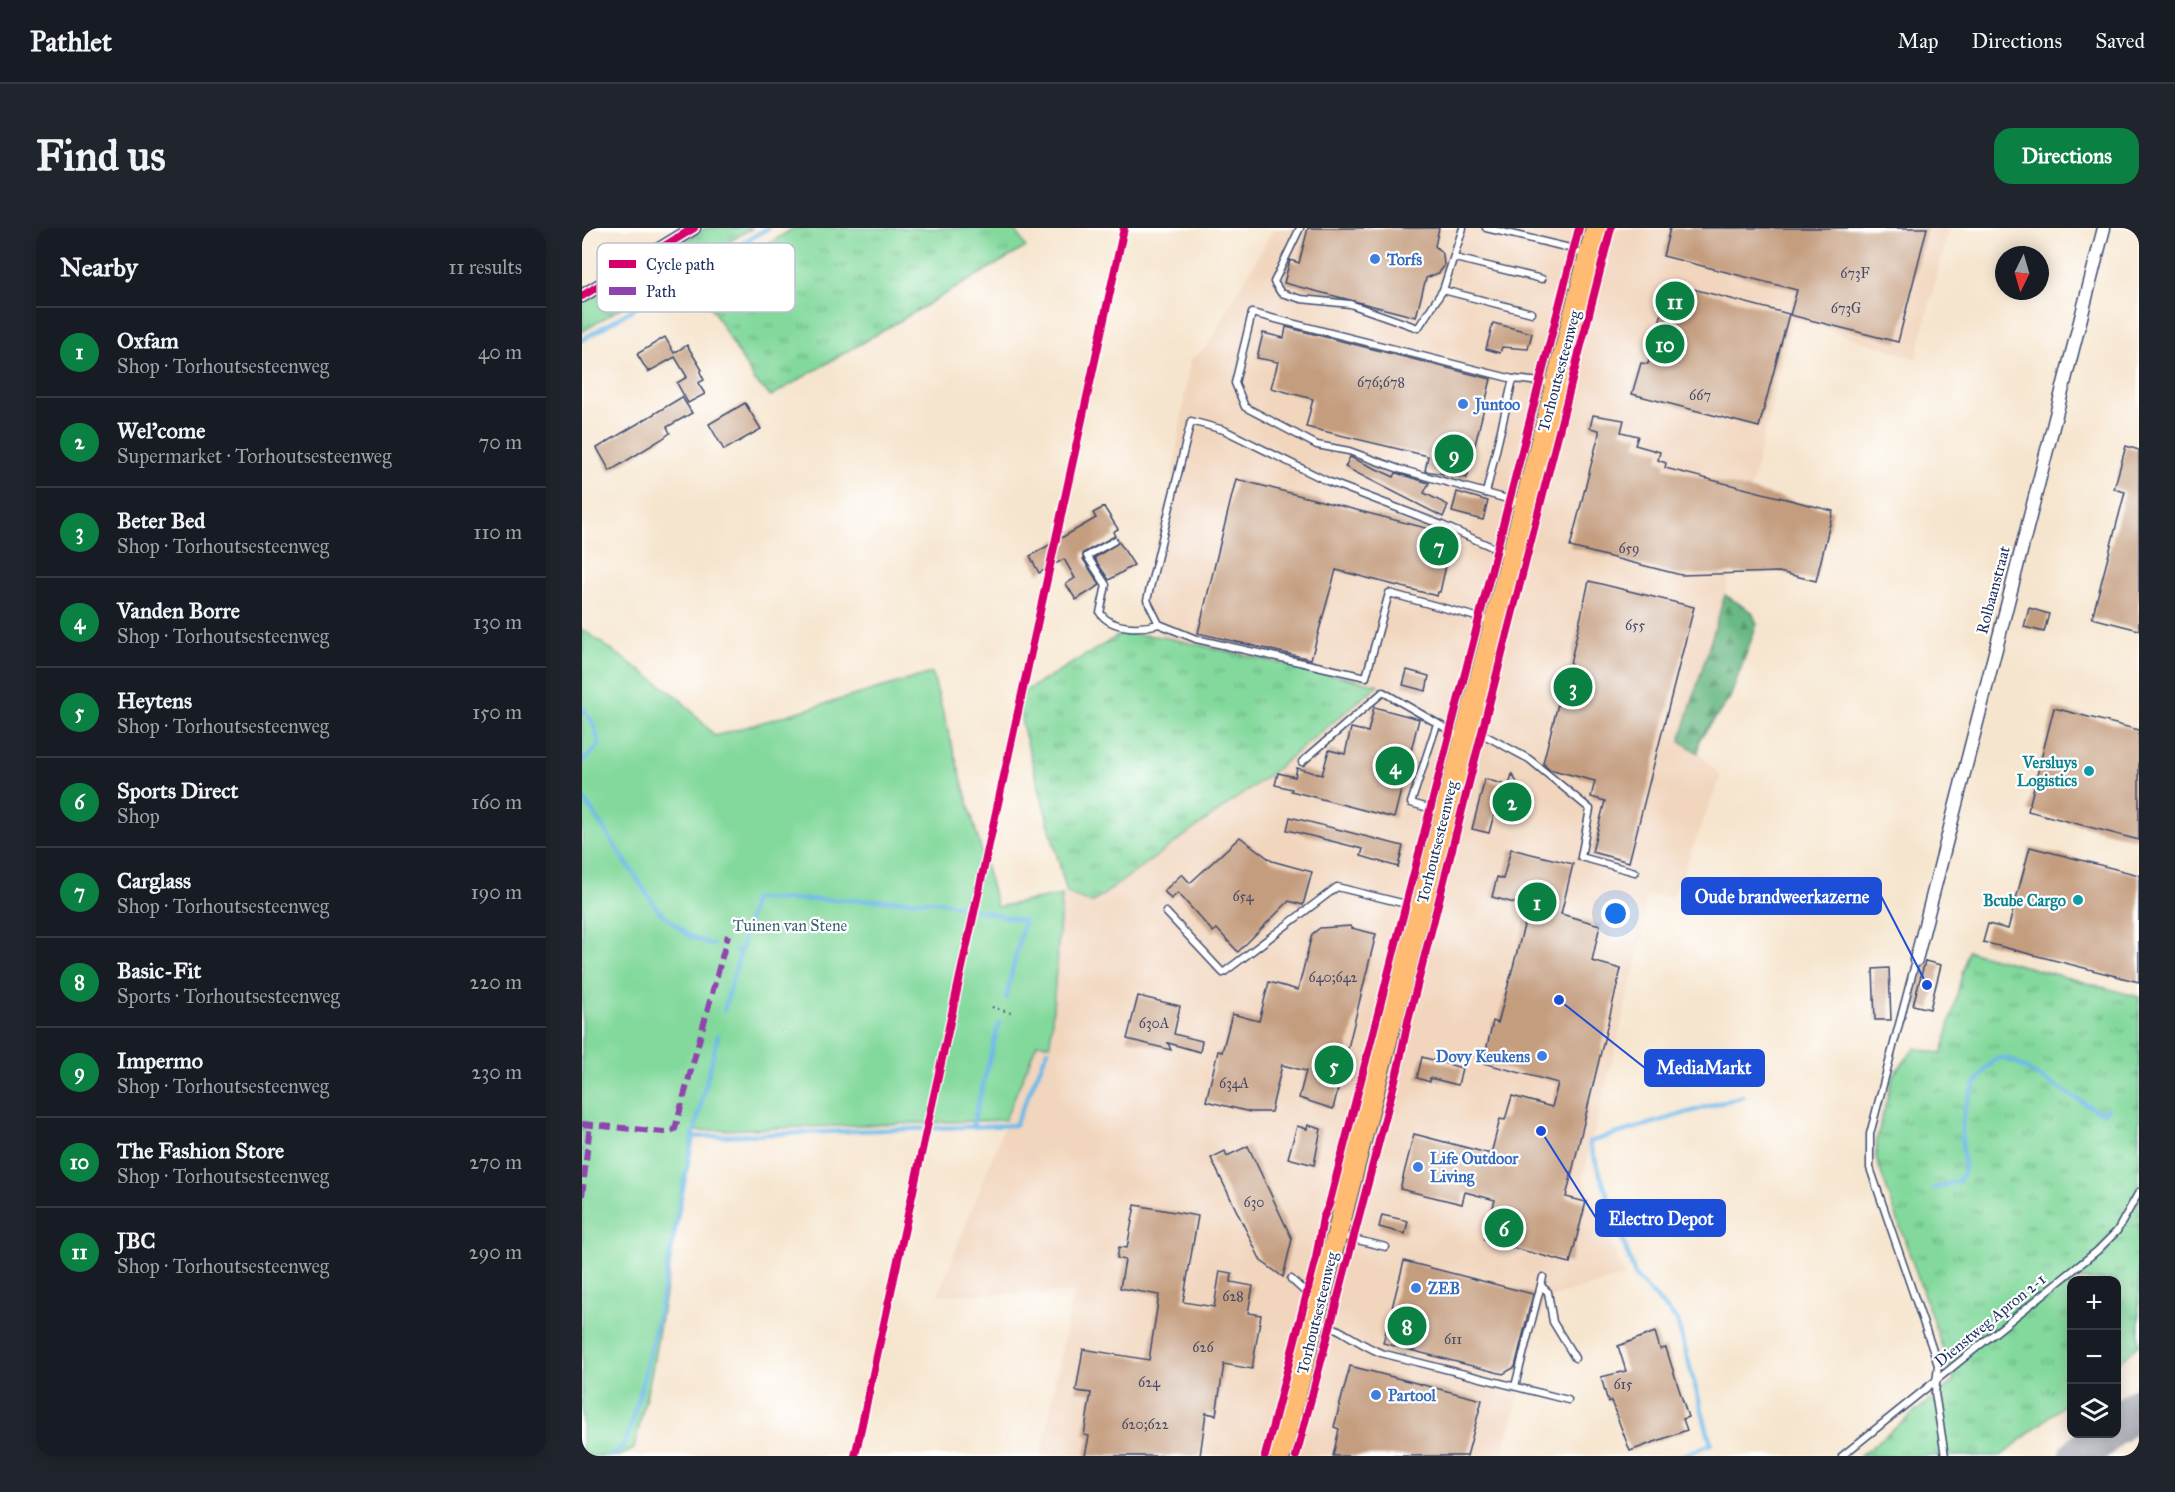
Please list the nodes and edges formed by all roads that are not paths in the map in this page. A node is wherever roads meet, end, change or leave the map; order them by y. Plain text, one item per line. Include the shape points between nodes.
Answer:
1 (694, 228) edge
2 (1300, 228) edge
3 (1463, 228) edge
4 (1486, 228) edge
5 (1596, 228) edge
6 (2104, 228) edge
7 (669, 243) edge
8 (1455, 258) junction
9 (1588, 258) junction
10 (1542, 279) dead end
11 (597, 287) edge
12 (1443, 290) junction
13 (582, 296) edge
14 (1532, 314) dead end
15 (1513, 379) junction
16 (1556, 384) junction
17 (1486, 493) junction
18 (1525, 504) junction
19 (1114, 542) dead end
20 (1512, 555) junction
21 (1494, 622) junction
22 (1159, 624) junction
23 (1437, 724) junction
24 (1466, 733) junction
25 (1302, 762) dead end
26 (1445, 812) junction
27 (1635, 873) dead end
28 (1166, 912) dead end
29 (1419, 914) junction
30 (1916, 960) joint
31 (2139, 1192) edge
32 (1337, 1235) junction
33 (1386, 1247) dead end
34 (1543, 1277) dead end
35 (1291, 1279) dead end
36 (1540, 1286) junction
37 (1317, 1313) junction
38 (1575, 1358) dead end
39 (1938, 1379) junction
40 (1515, 1386) junction
41 (1568, 1400) dead end
42 (1280, 1456) edge
43 (1842, 1456) edge
44 (1945, 1456) edge

1 - 7 street
2 - 12 lane via 1274,282 1281,293 1350,304 1418,328
3 - 8 lane
4 - 9 lane via 1574,249
5 - 9 main road, Torhoutsesteenweg
6 - 30 street, Rolbaanstraat
8 - 10 lane
8 - 12 lane
9 - 16 main road, Torhoutsesteenweg
11 - 13 street
12 - 14 lane
15 - 16 lane
15 - 17 lane
15 - 17 lane via 1252,313 1235,383 1245,406 1317,445
16 - 18 main road, Torhoutsesteenweg
17 - 18 lane
18 - 20 main road, Torhoutsesteenweg
19 - 22 lane via 1087,556 1106,585 1100,613 1122,626
20 - 21 main road, Torhoutsesteenweg
20 - 22 lane via 1327,481 1224,430 1191,422 1146,600
21 - 22 lane via 1389,593 1366,677 1196,639
21 - 24 main road, Torhoutsesteenweg
23 - 24 lane
23 - 25 lane via 1383,692
23 - 26 lane via 1411,803
24 - 26 main road, Torhoutsesteenweg
24 - 27 lane via 1529,759 1590,809 1581,857
26 - 29 main road, Torhoutsesteenweg
28 - 29 lane via 1223,973 1337,887 1406,903
29 - 32 main road, Torhoutsesteenweg
30 - 39 lane via 1868,1152 1870,1168 1938,1365
31 - 39 lane, Dienstweg Apron 2-1 via 2117,1231 2097,1251
32 - 33 lane
32 - 37 main road, Torhoutsesteenweg
34 - 36 lane
35 - 37 lane
36 - 38 lane via 1548,1292 1553,1322
36 - 40 lane
37 - 40 lane via 1360,1344 1381,1353
37 - 42 main road, Torhoutsesteenweg
39 - 43 lane, Dienstweg Apron 2-1
39 - 44 lane via 1935,1393
40 - 41 lane

